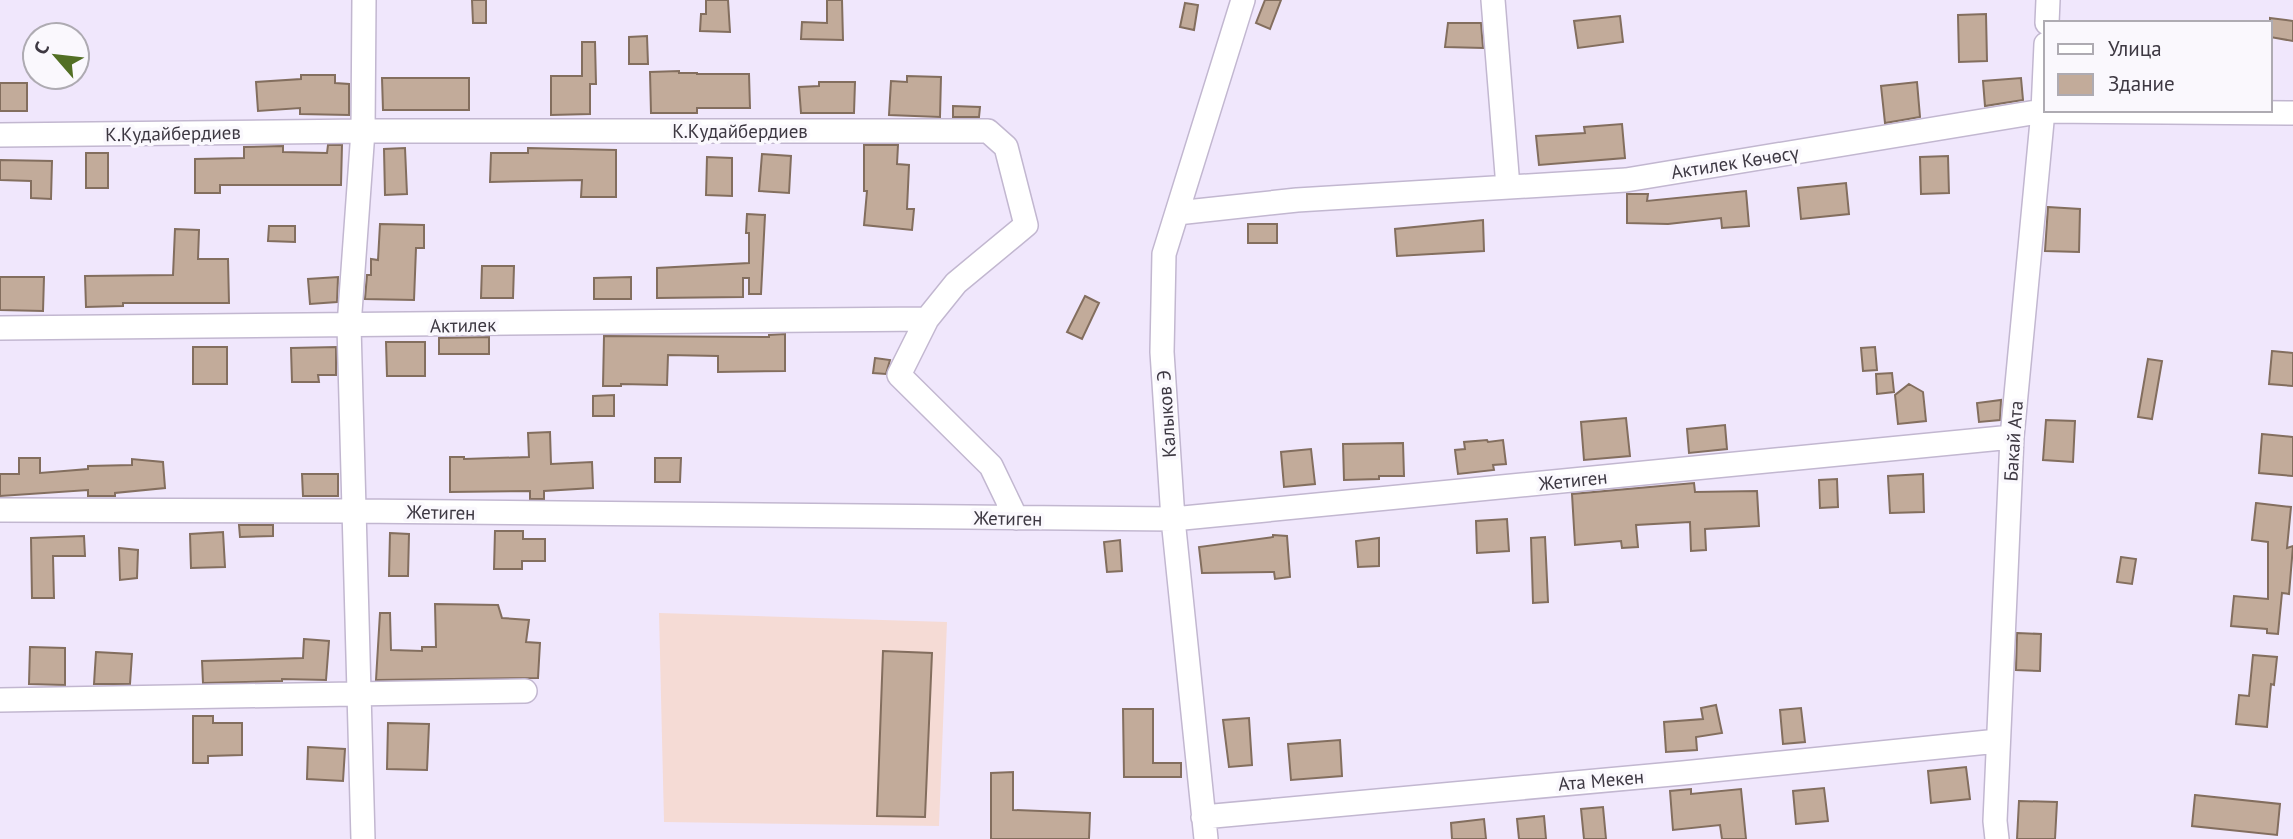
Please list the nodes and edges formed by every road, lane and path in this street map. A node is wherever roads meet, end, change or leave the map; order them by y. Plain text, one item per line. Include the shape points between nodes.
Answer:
1 (364, 0) edge
2 (1243, 0) edge
3 (1493, 0) edge
4 (2048, 0) edge
5 (2047, 21) edge
6 (2044, 89) edge
7 (2043, 111) junction
8 (2168, 112) edge
9 (2293, 113) edge
10 (363, 131) junction
11 (0, 135) edge
12 (1508, 187) junction
13 (1177, 213) junction
14 (926, 319) junction
15 (349, 326) junction
16 (0, 328) edge
17 (2012, 437) junction
18 (0, 510) edge
19 (354, 511) junction
20 (1016, 518) junction
21 (1173, 519) junction
22 (525, 691) dead end
23 (358, 694) junction
24 (0, 700) edge
25 (1998, 741) junction
26 (1205, 828) edge
27 (363, 839) edge
28 (1997, 839) edge

1 - 10 street
2 - 13 street, Калыков Э
3 - 12 street
4 - 5 street
6 - 7 street, Бакай Ата
7 - 12 street, Актилек Көчөсү via 1626,180
7 - 17 street, Бакай Ата
8 - 9 street, Актилек Көчөсү
10 - 11 street, К.Кудайбердиев
10 - 14 street, К.Кудайбердиев via 988,131 1006,147 1027,225 957,283
10 - 15 street
12 - 13 street, Актилек Көчөсү via 1297,200
13 - 21 street, Калыков Э via 1164,254 1162,352
14 - 15 street, Актилек
14 - 20 street, К.Кудайбердиев via 899,375 991,466
15 - 16 street, Актилек
15 - 19 street
17 - 21 street, Жетиген
17 - 25 street, Бакай Ата
18 - 19 street, Жетиген
19 - 20 street, Жетиген
19 - 23 street
20 - 21 street, Жетиген
21 - 26 street, Калыков Э
22 - 23 street
23 - 24 street
23 - 27 street
25 - 26 street, Ата Мекен
25 - 28 street, Бакай Ата

